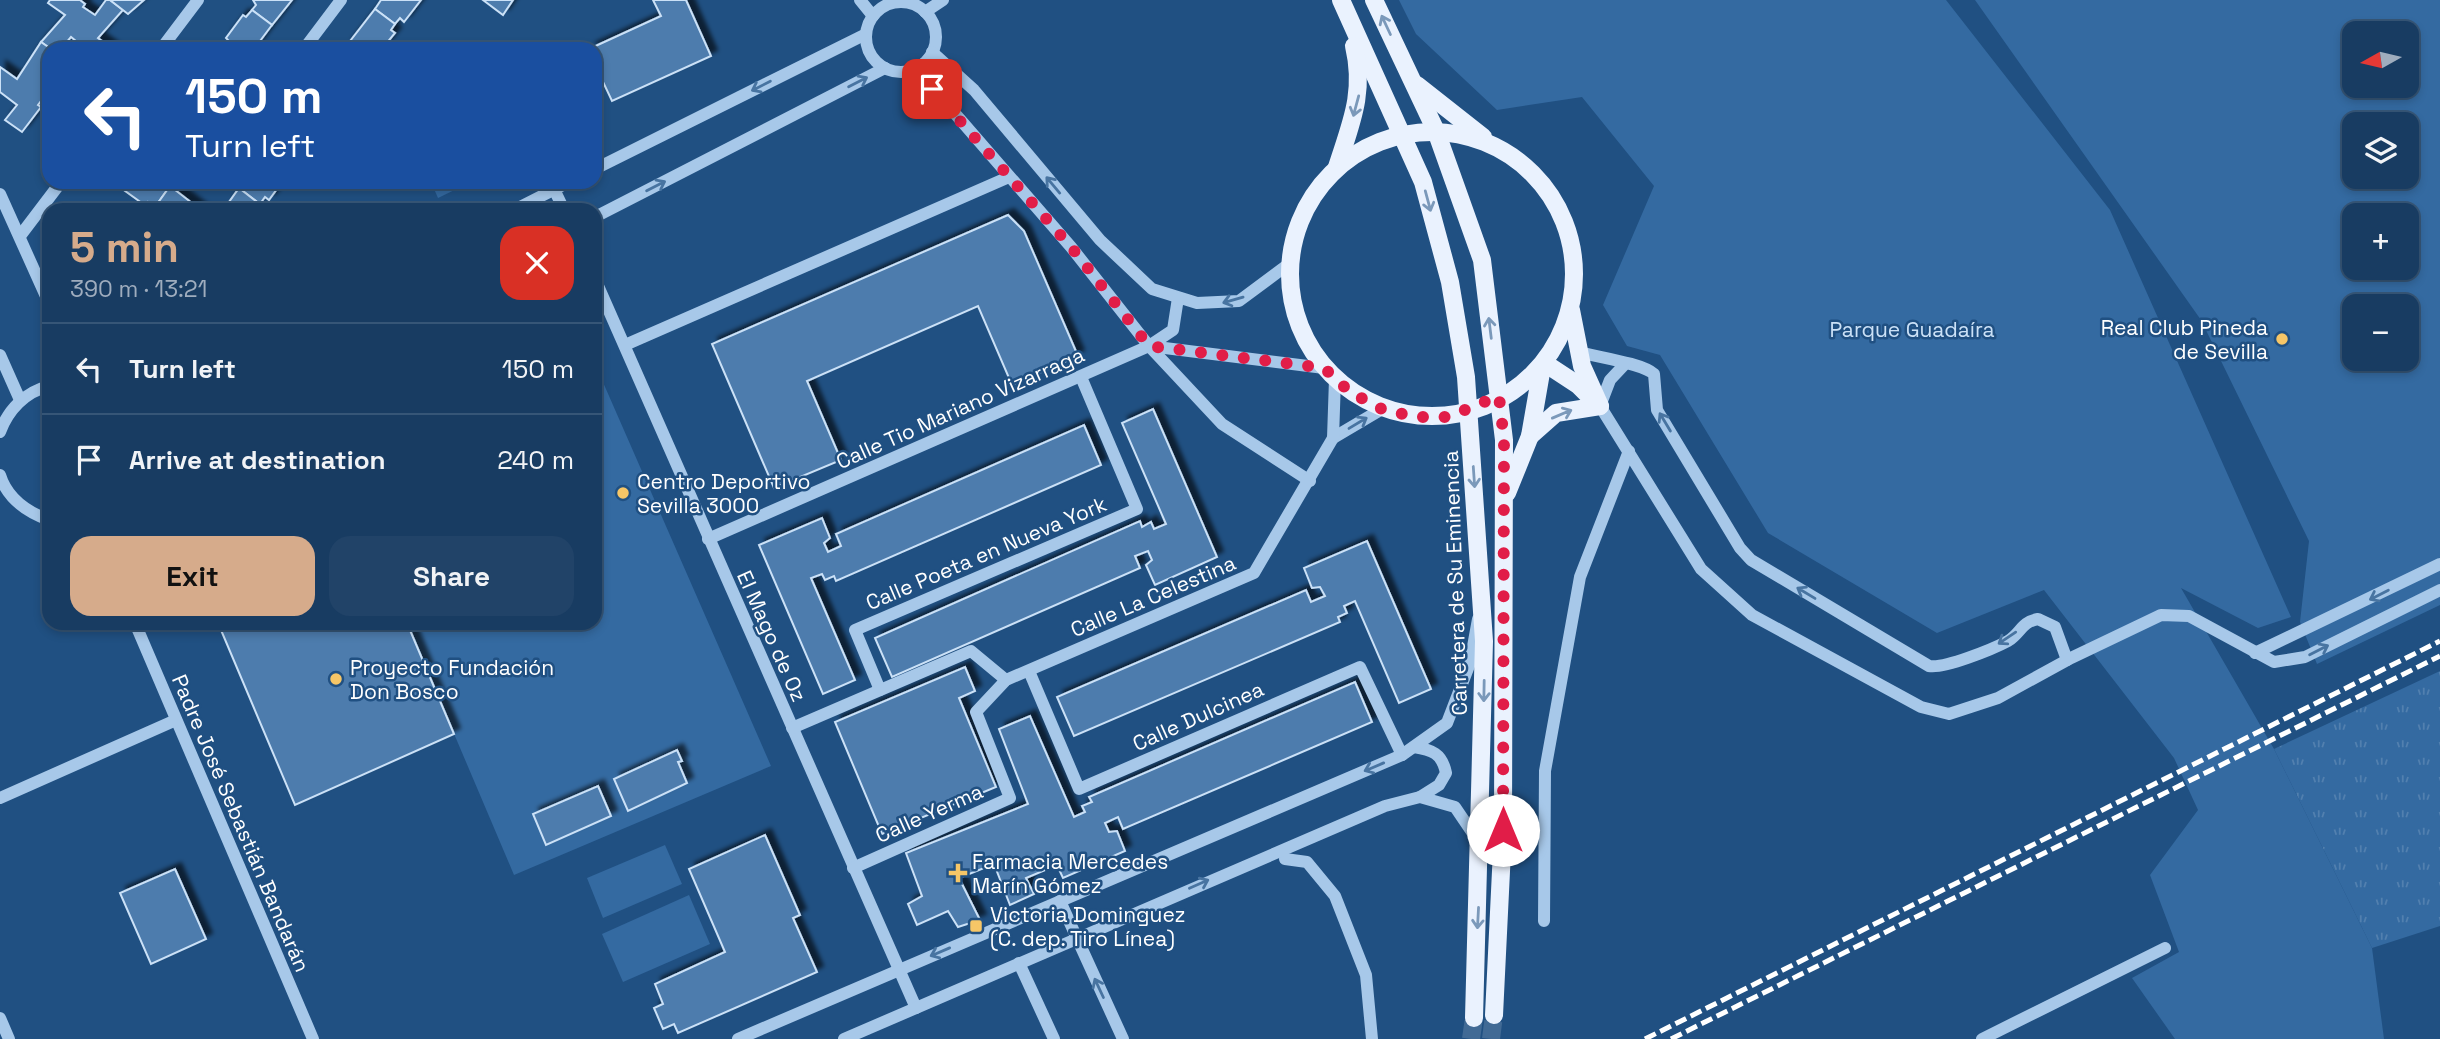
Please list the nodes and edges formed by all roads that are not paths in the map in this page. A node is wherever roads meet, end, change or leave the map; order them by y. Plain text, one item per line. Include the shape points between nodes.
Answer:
1 (198, 0) edge
2 (341, 0) edge
3 (860, 0) edge
4 (943, 0) edge
5 (1374, 0) edge
6 (905, 1) edge
7 (1344, 7) edge
8 (925, 12) junction
9 (873, 16) junction
10 (866, 34) junction
11 (166, 42) edge
12 (309, 42) edge
13 (932, 52) junction
14 (885, 68) junction
15 (912, 70) junction
16 (1413, 82) junction
17 (1436, 131) junction
18 (1403, 138) junction
19 (1491, 143) junction
20 (602, 166) edge
21 (1337, 167) junction
22 (1009, 177) junction
23 (56, 189) edge
24 (554, 190) joint
25 (0, 194) edge
26 (45, 203) edge
27 (528, 203) edge
28 (560, 203) edge
29 (42, 207) edge
30 (602, 213) edge
31 (20, 236) junction
32 (1290, 263) junction
33 (42, 287) edge
34 (602, 294) edge
35 (1178, 298) junction
36 (1571, 310) junction
37 (625, 345) junction
38 (1149, 346) junction
39 (1579, 352) junction
40 (0, 355) edge
41 (1544, 365) junction
42 (1625, 365) junction
43 (1330, 374) junction
44 (1081, 377) junction
45 (42, 389) edge
46 (1499, 396) junction
47 (20, 400) junction
48 (1600, 406) junction
49 (1382, 409) junction
50 (1469, 409) junction
51 (0, 432) edge
52 (1530, 436) junction
53 (1333, 438) junction
54 (1629, 451) junction
55 (0, 475) edge
56 (1310, 481) junction
57 (6, 500) edge
58 (1503, 502) junction
59 (42, 517) edge
60 (708, 539) junction
61 (2440, 564) edge
62 (2440, 590) edge
63 (1482, 598) junction
64 (138, 630) edge
65 (2255, 653) junction
66 (2067, 660) junction
67 (1029, 671) junction
68 (1006, 680) junction
69 (880, 690) junction
70 (176, 720) junction
71 (792, 728) junction
72 (1414, 747) junction
73 (1402, 755) junction
74 (1420, 797) junction
75 (0, 798) edge
76 (1481, 845) junction
77 (1285, 859) dead end
78 (853, 868) junction
79 (1060, 901) junction
80 (1544, 921) dead end
81 (1076, 938) junction
82 (2165, 948) dead end
83 (1019, 963) junction
84 (899, 970) junction
85 (916, 1008) junction
86 (1494, 1014) tunnel mouth
87 (0, 1018) edge
88 (1474, 1018) tunnel mouth
89 (9, 1039) edge
90 (313, 1039) edge
91 (738, 1039) edge
92 (844, 1039) edge
93 (1054, 1039) edge
94 (1123, 1039) edge
95 (1373, 1039) edge
96 (1982, 1039) edge

1 - 11 street
2 - 12 street
3 - 9 street
4 - 8 street
16 -> 5 main road
6 - 8 street
6 - 9 street via 884,6
7 - 18 main road, Carretera de Su Eminencia
7 -> 21 main road via 1360,70 1359,98
8 - 13 street via 935,31
9 - 10 street
10 - 14 street via 873,57
10 -> 20 street
13 - 15 street
35 -> 13 street via 1152,289 1100,240 974,90
14 - 15 street
30 -> 14 street
15 - 22 street
16 - 17 main road
16 - 19 main road
17 - 18 main road
17 - 19 main road
46 -> 17 main road via 1482,260
18 - 21 main road via 1373,144
18 -> 50 main road, Carretera de Su Eminencia via 1423,182 1450,282
19 - 36 main road via 1525,165 1552,194 1569,231 1576,270
21 - 32 main road via 1313,195 1297,228
22 - 37 street
22 - 38 street
23 - 26 street
24 - 27 street
24 - 28 street
25 - 31 street
29 - 31 street
31 - 33 street
32 -> 35 street via 1239,301 1197,303
32 - 43 main road via 1292,301 1304,337
34 - 37 street, El Mago de Oz
35 - 38 street via 1173,330
36 - 39 main road
36 - 41 main road
37 - 60 street, El Mago de Oz
38 - 43 street
38 - 44 street, Calle Tio Mariano Vizarraga
38 - 56 street via 1222,424
39 - 42 street
39 - 48 main road
40 - 47 street
41 - 46 main road via 1514,392
41 - 48 main road via 1578,385
41 - 52 main road
42 - 48 street via 1604,391
66 -> 42 street via 2055,627 2038,619 2021,625 2010,640 1943,666 1929,666 1751,560 1657,410 1654,374 1638,364
43 - 49 main road via 1350,392
43 - 53 street
44 - 60 street, Calle Tio Mariano Vizarraga
44 - 69 street, Calle Poeta en Nueva York via 1137,509 855,631
45 - 47 street
46 - 50 main road
46 - 58 main road
47 - 51 street
52 -> 48 main road via 1556,413
48 - 54 street
49 - 50 main road via 1415,417 1448,417
53 -> 49 street
50 -> 63 main road, Carretera de Su Eminencia
52 - 58 main road
53 - 56 street, Calle La Celestina
54 - 66 street via 1702,569 1752,615 1921,707 1949,714 1998,698
54 - 80 street via 1580,577 1545,771
55 - 57 street
56 - 67 street, Calle La Celestina via 1254,573
57 - 59 street
58 - 86 main road via 1503,830
60 - 71 street, El Mago de Oz
61 -> 65 street
65 -> 62 street via 2274,662 2305,657
63 - 72 street via 1470,663 1447,723
63 -> 76 main road, Carretera de Su Eminencia
64 - 70 street, Padre José Sebastián Bandarán
65 - 66 street via 2189,616 2161,615
67 - 68 street, Calle La Celestina
67 - 73 street, Calle Dulcinea via 1079,789 1360,667
68 - 69 street via 971,651
68 - 78 street, Calle Yerma via 976,712 1010,798
69 - 71 street
70 - 75 street
70 - 90 street, Padre José Sebastián Bandarán
71 - 78 street, El Mago de Oz
72 - 73 street
72 - 74 street via 1436,752 1446,773 1439,785
73 -> 79 street
74 - 76 street via 1455,807
81 -> 74 street via 1300,840
76 -> 88 main road, Carretera de Su Eminencia
77 - 95 street via 1307,862 1335,896 1366,975
78 - 84 street, El Mago de Oz
79 - 81 street
79 -> 84 street
81 - 83 street
94 -> 81 street
82 - 96 street
83 - 85 street
83 - 93 street
84 - 85 street, El Mago de Oz
84 - 91 street
85 - 92 street
87 - 89 street

